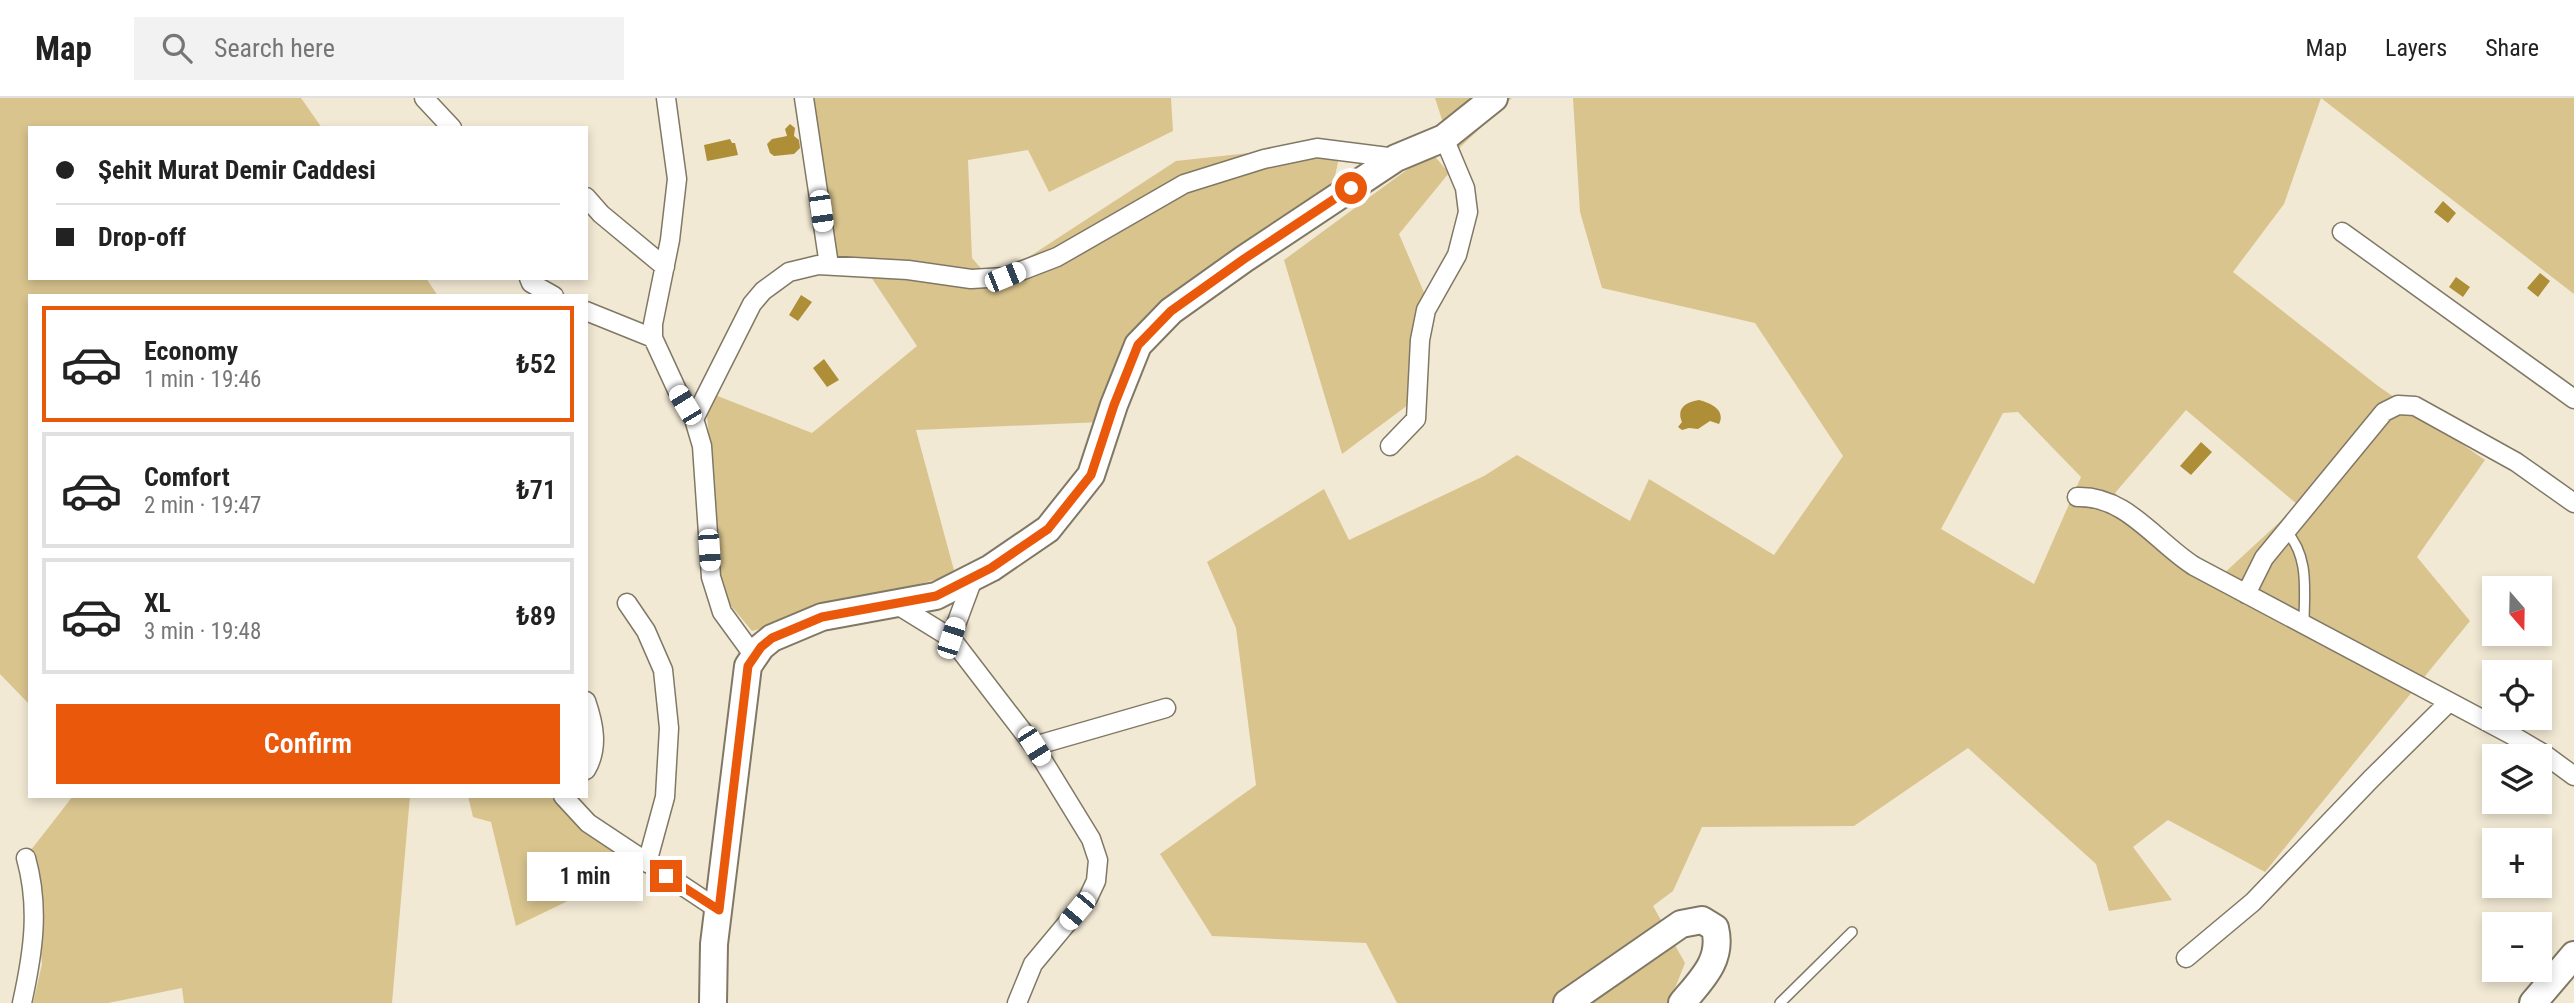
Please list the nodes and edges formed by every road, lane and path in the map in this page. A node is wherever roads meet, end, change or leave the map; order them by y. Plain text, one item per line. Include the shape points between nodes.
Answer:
1 (424, 98) edge
2 (666, 98) edge
3 (804, 98) edge
4 (1494, 98) edge
5 (450, 126) edge
6 (1444, 138) junction
7 (1396, 158) junction
8 (588, 199) edge
9 (2342, 232) dead end
10 (829, 265) junction
11 (665, 267) junction
12 (530, 280) edge
13 (550, 294) edge
14 (588, 312) edge
15 (653, 338) junction
16 (2574, 399) edge
17 (694, 419) junction
18 (1390, 446) dead end
19 (2077, 497) dead end
20 (2574, 503) edge
21 (2286, 531) junction
22 (974, 576) junction
23 (2246, 594) junction
24 (627, 603) dead end
25 (896, 604) junction
26 (2304, 624) junction
27 (951, 638) junction
28 (754, 656) junction
29 (2449, 702) junction
30 (588, 708) edge
31 (1166, 708) dead end
32 (1034, 746) junction
33 (588, 767) edge
34 (2574, 776) edge
35 (568, 798) edge
36 (26, 859) dead end
37 (646, 863) junction
38 (719, 910) junction
39 (1852, 932) dead end
40 (2574, 955) edge
41 (2186, 958) dead end
42 (22, 1003) edge
43 (713, 1003) edge
44 (1017, 1003) edge
45 (1567, 1003) edge
46 (1682, 1003) edge
47 (1780, 1003) edge
48 (2533, 1003) edge

1 - 5 street
2 - 11 street via 677,178
3 - 10 street
4 - 6 street
6 - 7 street
6 - 18 street via 1465,188 1468,212 1457,255 1426,310 1416,419
7 - 10 street via 1317,148 1264,159 1184,184 1057,257 1005,277 971,279
7 - 22 street via 1171,311 1138,345 1091,475 1048,529
8 - 11 street
9 - 16 street
10 - 17 street via 789,272 757,297
11 - 15 street
12 - 13 street
14 - 15 street
15 - 17 street
17 - 28 street via 702,446 710,577 722,612
19 - 23 street via 2100,498 2119,506 2181,558
20 - 21 street via 2516,462 2415,406 2398,405 2384,412
21 - 23 street via 2264,558
21 - 26 lane via 2304,566
22 - 25 street via 936,596
22 - 27 street
23 - 26 street
24 - 37 street via 663,670 670,728 665,797
25 - 27 street
25 - 28 street via 822,617 772,638
26 - 29 street
27 - 32 street
28 - 38 street via 748,666
29 - 34 street via 2544,754
29 - 41 street via 2253,902
30 - 33 street via 596,734
31 - 32 street
32 - 44 street via 1091,839 1098,860 1088,898 1033,964
35 - 37 street via 587,823
36 - 42 street via 34,886 34,930
37 - 38 street
38 - 43 street
39 - 47 lane
40 - 48 street
45 - 46 street via 1681,924 1702,920 1715,928 1717,955

